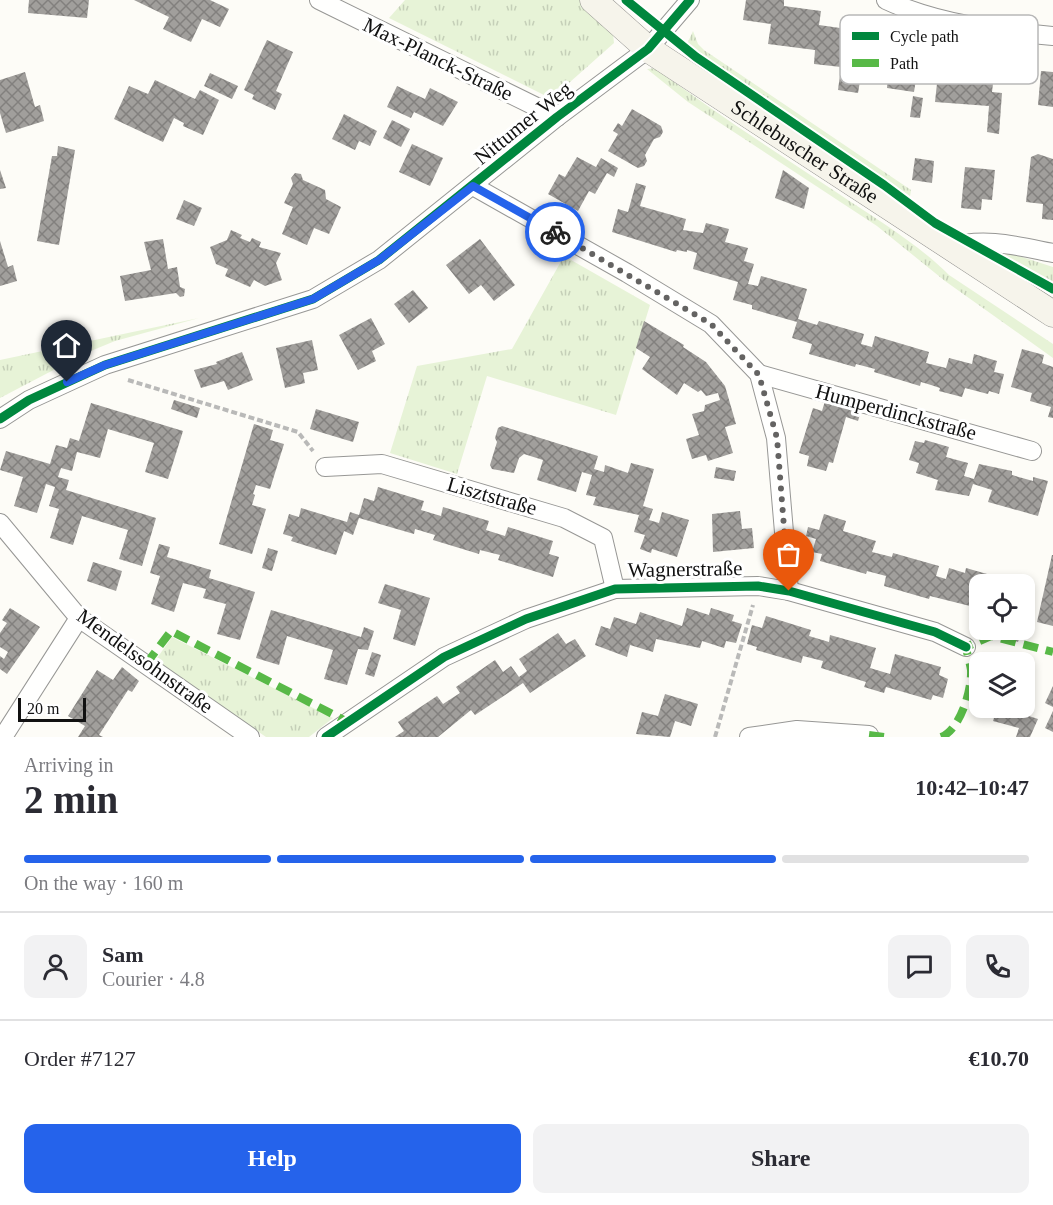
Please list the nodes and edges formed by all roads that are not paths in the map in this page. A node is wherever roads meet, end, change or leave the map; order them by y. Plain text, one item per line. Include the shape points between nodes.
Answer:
1 (319, 0) edge
2 (593, 0) edge
3 (690, 0) edge
4 (886, 0) edge
5 (929, 15) edge
6 (1038, 35) edge
7 (1053, 36) edge
8 (648, 49) junction
9 (557, 117) junction
10 (473, 186) junction
11 (950, 247) junction
12 (1053, 253) edge
13 (1053, 314) edge
14 (759, 375) junction
15 (0, 419) edge
16 (1032, 451) dead end
17 (325, 467) road end
18 (0, 523) edge
19 (615, 589) junction
20 (789, 591) junction
21 (79, 618) junction
22 (966, 647) dead end
23 (869, 735) dead end
24 (3, 737) edge
25 (250, 737) edge
26 (326, 737) edge
27 (750, 737) edge

1 - 9 street, Max-Planck-Straße
2 - 8 main road, Schlebuscher Straße
3 - 8 street, Nittumer Weg
4 - 5 street
6 - 7 street
8 - 9 street, Nittumer Weg
8 - 11 main road, Schlebuscher Straße
9 - 10 street, Nittumer Weg
10 - 14 street via 711,324
10 - 15 street, Nittumer Weg via 379,260 313,299 105,365 29,400
11 - 12 street via 990,241
11 - 13 main road, Schlebuscher Straße
14 - 16 street, Humperdinckstraße
14 - 20 street via 777,438
17 - 19 street, Lisztstraße via 382,464 564,518 603,538
18 - 21 street, Mendelssohnstraße
19 - 20 street, Wagnerstraße via 758,586
19 - 26 street, Wagnerstraße via 526,619 444,657
20 - 22 street, Wagnerstraße via 935,632
21 - 24 street
21 - 25 street, Mendelssohnstraße
23 - 27 street via 797,730

